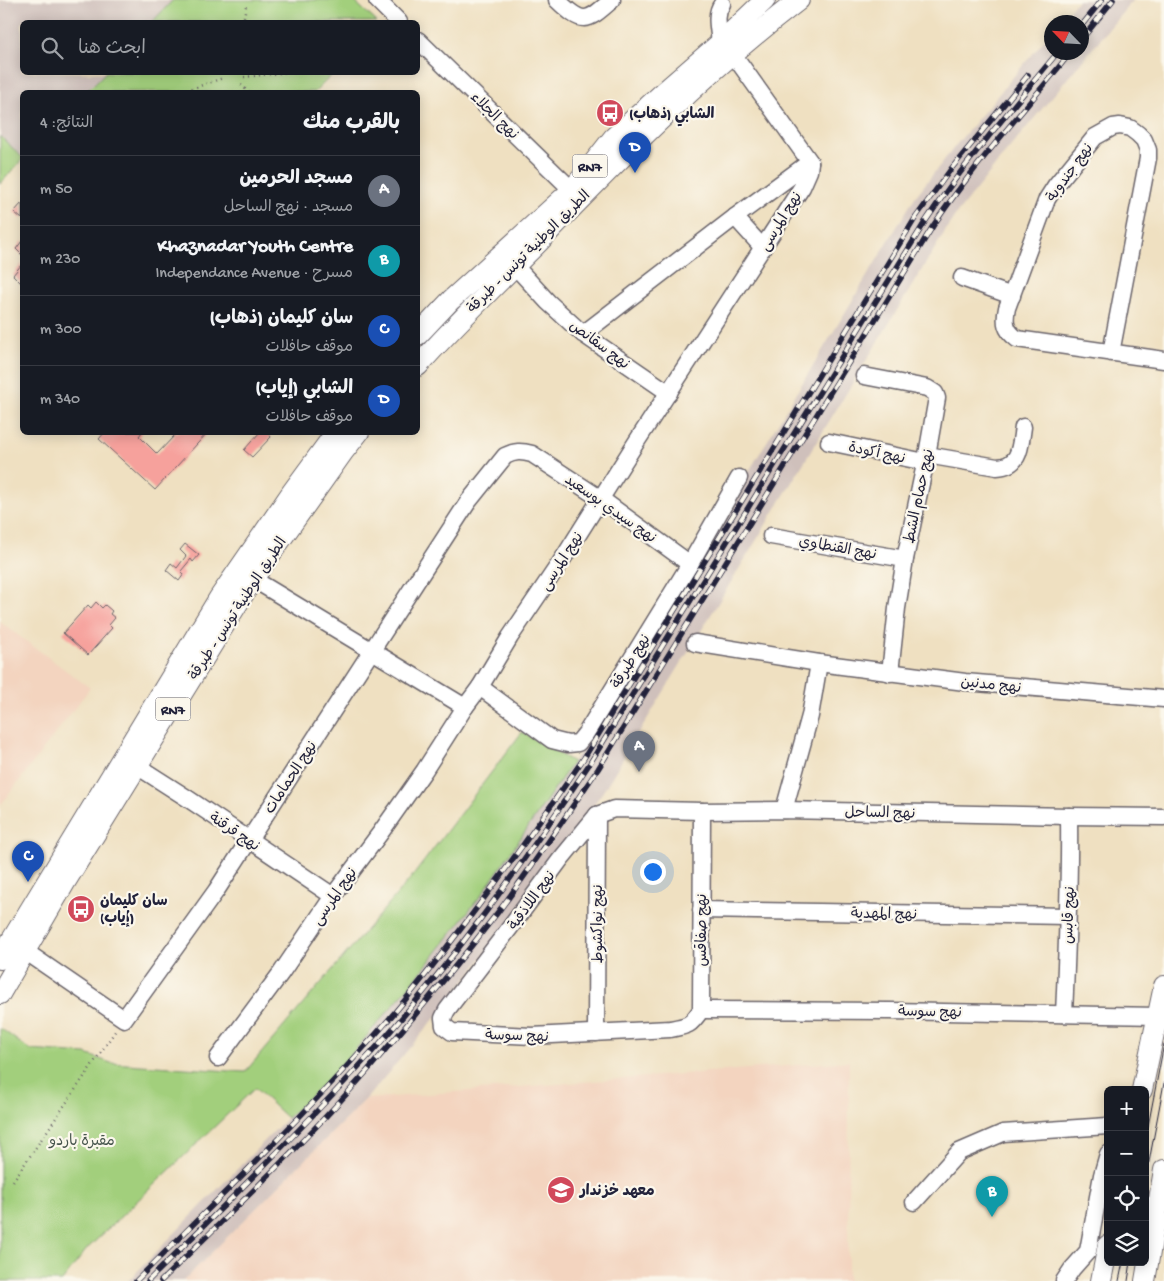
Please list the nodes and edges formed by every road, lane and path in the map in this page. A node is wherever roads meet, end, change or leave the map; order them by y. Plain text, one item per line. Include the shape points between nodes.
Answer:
1 (377, 0) edge
2 (558, 0) edge
3 (612, 0) edge
4 (765, 0) edge
5 (799, 0) edge
6 (722, 4) dead end
7 (246, 6) dead end
8 (243, 20) edge
9 (397, 20) edge
10 (420, 42) edge
11 (726, 48) junction
12 (262, 75) edge
13 (244, 77) dead end
14 (223, 78) dead end
15 (241, 85) dead end
16 (188, 90) edge
17 (247, 90) edge
18 (810, 162) junction
19 (572, 190) junction
20 (735, 217) junction
21 (763, 248) junction
22 (515, 266) junction
23 (962, 278) dead end
24 (1012, 296) junction
25 (420, 333) edge
26 (583, 334) junction
27 (1111, 353) junction
28 (1164, 360) edge
29 (420, 364) edge
30 (864, 376) dead end
31 (669, 393) junction
32 (1022, 427) dead end
33 (334, 435) edge
34 (357, 435) edge
35 (829, 442) dead end
36 (532, 454) joint
37 (926, 459) junction
38 (739, 478) dead end
39 (601, 499) junction
40 (771, 536) dead end
41 (904, 559) junction
42 (690, 564) junction
43 (253, 579) junction
44 (696, 643) dead end
45 (371, 650) junction
46 (819, 662) junction
47 (890, 673) junction
48 (480, 687) junction
49 (1164, 699) edge
50 (465, 707) junction
51 (137, 766) junction
52 (784, 810) junction
53 (702, 811) junction
54 (597, 815) junction
55 (1069, 816) junction
56 (1164, 817) edge
57 (249, 840) junction
58 (333, 896) junction
59 (701, 910) junction
60 (1067, 916) junction
61 (25, 951) junction
62 (0, 959) edge
63 (466, 986) joint
64 (1164, 986) edge
65 (0, 994) edge
66 (701, 1010) junction
67 (1064, 1014) junction
68 (1158, 1016) junction
69 (124, 1019) junction
70 (596, 1034) junction
71 (218, 1058) dead end
72 (1141, 1086) edge
73 (1104, 1126) edge
74 (1104, 1168) edge
75 (1164, 1170) edge
76 (13, 1181) dead end
77 (914, 1202) dead end
78 (1155, 1216) edge
79 (1100, 1250) edge
80 (1064, 1281) edge
81 (1101, 1281) edge
82 (1146, 1281) edge

1 - 9 street
2 - 3 street via 572,14 583,18 597,13
4 - 11 main road, الطريق الوطنية تونس - طبرقة / RN7
5 - 11 main road, الطريق الوطنية تونس - طبرقة / RN7
6 - 11 street via 717,15
7 - 8 path
10 - 19 street, نهج الجلاء
11 - 18 street
11 - 19 main road, الطريق الوطنية تونس - طبرقة / RN7 via 666,90 613,138
11 - 22 main road, الطريق الوطنية تونس - طبرقة / RN7
12 - 13 path
14 - 16 path
15 - 17 path
18 - 20 street
18 - 21 street, نهج المرسى via 802,187
19 - 25 main road, الطريق الوطنية تونس - طبرقة / RN7 via 451,300
20 - 21 street
20 - 26 street
21 - 31 street, نهج المرسى
22 - 26 street, نهج سقانص
22 - 29 main road, الطريق الوطنية تونس - طبرقة / RN7
23 - 24 street
24 - 27 street, نهج جندوبة via 1005,319 1010,334 1017,339
24 - 27 street, نهج جندوبة via 1047,199 1056,185 1095,136 1113,127 1130,128 1144,140 1148,158
26 - 31 street, نهج سقانص
27 - 28 street, نهج جندوبة
30 - 37 street, نهج حمام الشط via 922,386 935,392 937,401
31 - 39 street, نهج المرسى
32 - 37 street, نهج أكودة via 1016,458 1005,466
33 - 62 main road, الطريق الوطنية تونس - طبرقة / RN7 via 219,598
34 - 43 main road, الطريق الوطنية تونس - طبرقة / RN7
35 - 37 street, نهج أكودة
36 - 39 street, نهج سيدي بوسعيد
36 - 45 street, نهج الحمامات via 523,451 505,456 473,495
37 - 41 street, نهج حمام الشط
38 - 42 street, نهج طبرقة
39 - 42 street, نهج سيدي بوسعيد
39 - 48 street, نهج المرسى
40 - 41 street, نهج القنطاوي
41 - 47 street, نهج حمام الشط
42 - 48 street, نهج طبرقة via 578,743 552,740
43 - 45 street
43 - 51 main road, الطريق الوطنية تونس - طبرقة / RN7
44 - 46 street, نهج مدنين
45 - 50 street
45 - 57 street, نهج الحمامات
46 - 47 street, نهج مدنين
46 - 52 street via 810,716
47 - 49 street, نهج مدنين
48 - 50 street, نهج المرسى
50 - 58 street, نهج المرسى via 381,832
51 - 57 street, نهج قرقنة
51 - 61 main road, الطريق الوطنية تونس - طبرقة / RN7
52 - 53 street, نهج الساحل
52 - 55 street, نهج الساحل
53 - 54 street, نهج الساحل via 614,810
53 - 59 street, نهج صفاقس
54 - 63 street, نهج اللاذقية
54 - 70 street, نهج نواكشوط
55 - 56 street, نهج الساحل
55 - 60 street, نهج قابس
57 - 58 street, نهج قرقنة
57 - 69 street, نهج الحمامات
58 - 71 street, نهج المرسى
59 - 60 street, نهج المهدية
59 - 66 street, نهج صفاقس
60 - 67 street, نهج قابس
61 - 65 main road, الطريق الوطنية تونس - طبرقة / RN7
61 - 69 street
63 - 70 street, نهج سوسة via 443,1018 444,1026 452,1032 532,1036
64 - 68 main road
66 - 67 street, نهج سوسة
66 - 70 street, نهج سوسة via 693,1022 670,1030
67 - 68 street, نهج سوسة
68 - 72 main road
69 - 76 path
73 - 77 street via 1002,1133 959,1152
74 - 79 street
75 - 78 main road
78 - 82 main road
79 - 80 street via 1072,1269
79 - 81 main road

